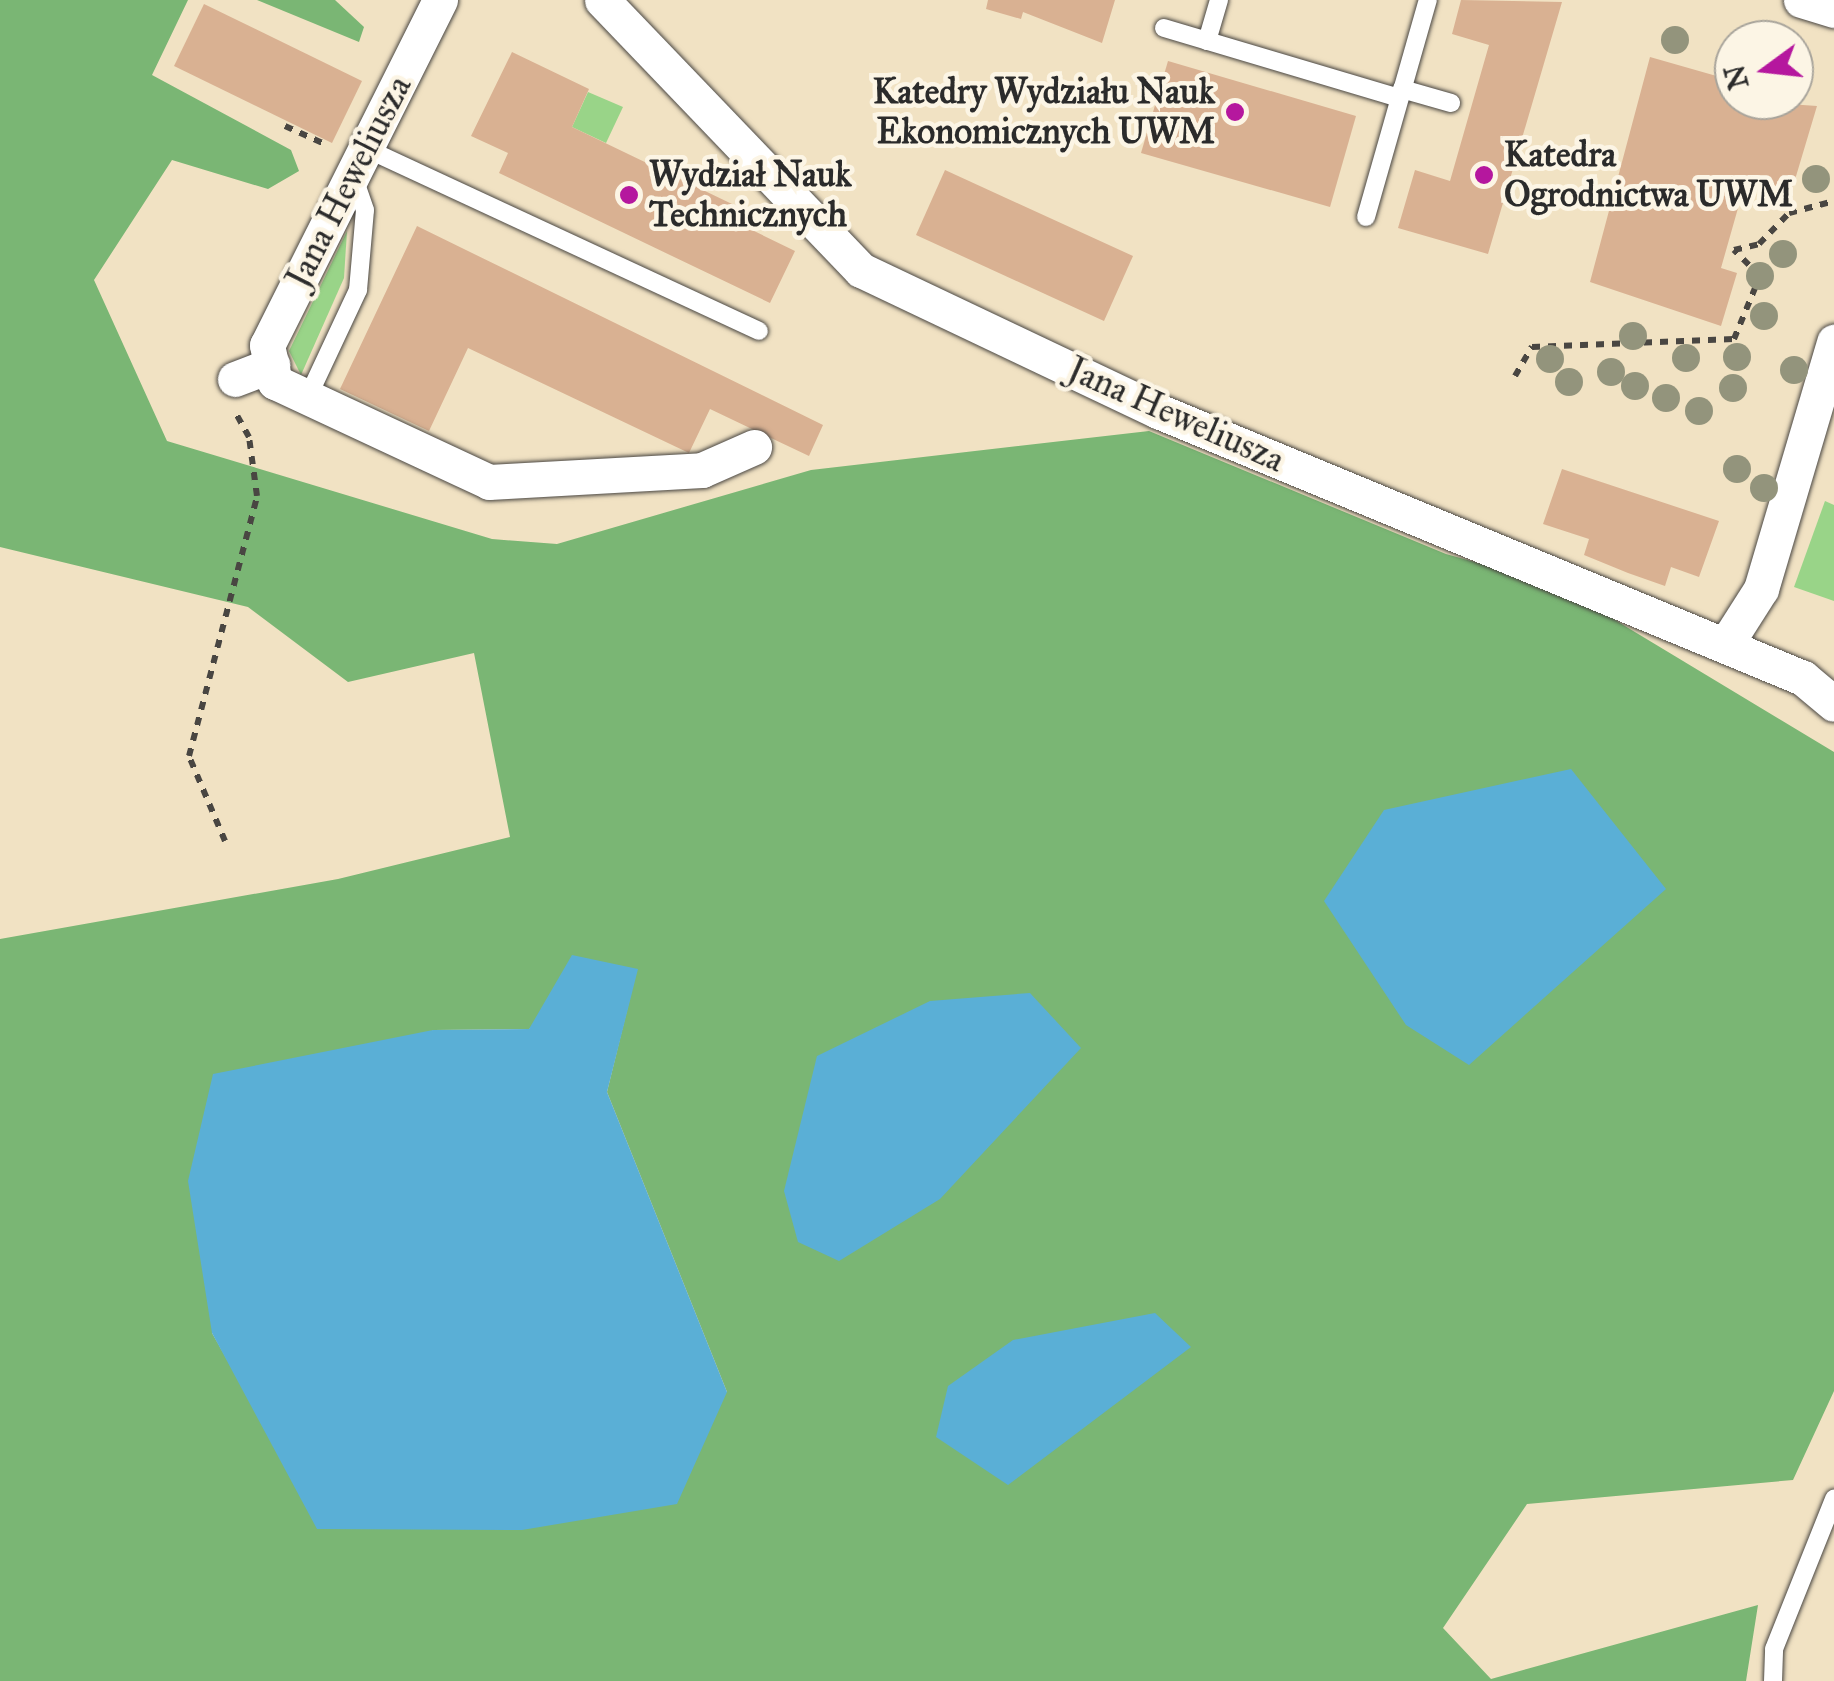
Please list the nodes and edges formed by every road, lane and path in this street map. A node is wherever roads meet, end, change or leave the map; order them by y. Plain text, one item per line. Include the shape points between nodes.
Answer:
1 (440, 0) edge
2 (602, 0) edge
3 (1218, 0) edge
4 (1428, 0) edge
5 (1801, 0) edge
6 (1834, 10) edge
7 (1164, 28) dead end
8 (1207, 41) junction
9 (1400, 93) junction
10 (1451, 104) dead end
11 (360, 162) junction
12 (1834, 201) edge
13 (1366, 217) dead end
14 (759, 332) dead end
15 (1834, 342) edge
16 (272, 366) junction
17 (1514, 376) dead end
18 (235, 379) joint
19 (305, 401) junction
20 (754, 446) dead end
21 (1726, 644) junction
22 (1834, 704) edge
23 (225, 841) dead end
24 (1834, 1500) edge
25 (1774, 1681) edge

1 - 11 street, Jana Heweliusza
2 - 21 street, Jana Heweliusza via 860,270 1158,411
3 - 8 lane
4 - 9 lane
5 - 6 street
7 - 8 lane
8 - 9 lane
9 - 10 lane
9 - 13 lane
11 - 14 lane
11 - 16 street, Jana Heweliusza via 267,345
11 - 19 lane via 365,210 358,290
12 - 17 path via 1789,213 1759,244 1734,250 1760,276 1734,339 1532,348
15 - 21 street via 1761,589
16 - 18 street
16 - 19 street via 275,382
18 - 23 path via 223,389 250,437 257,496 189,756
19 - 20 street via 489,482 702,470
21 - 22 street, Jana Heweliusza via 1803,678
24 - 25 lane via 1774,1649

